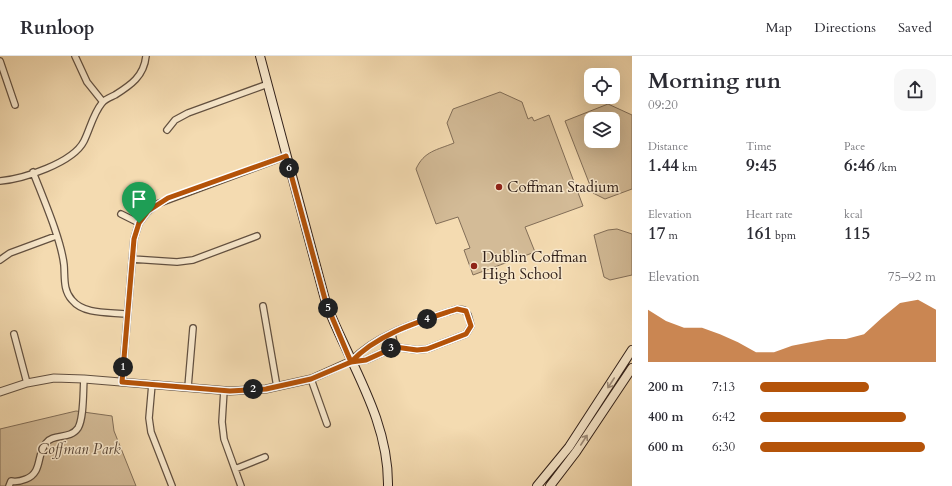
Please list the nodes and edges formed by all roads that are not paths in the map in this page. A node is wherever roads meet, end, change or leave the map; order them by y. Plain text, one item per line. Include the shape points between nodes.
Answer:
1 (75, 56) edge
2 (146, 56) edge
3 (260, 56) edge
4 (0, 61) edge
5 (268, 84) junction
6 (103, 102) junction
7 (16, 105) dead end
8 (167, 130) dead end
9 (286, 156) junction
10 (34, 172) junction
11 (0, 181) edge
12 (121, 214) dead end
13 (139, 223) junction
14 (56, 236) junction
15 (256, 236) dead end
16 (132, 259) junction
17 (0, 260) edge
18 (263, 306) dead end
19 (127, 314) junction
20 (193, 328) dead end
21 (14, 334) dead end
22 (392, 334) junction
23 (395, 347) junction
24 (632, 350) edge
25 (351, 362) junction
26 (632, 368) edge
27 (84, 379) junction
28 (311, 379) junction
29 (122, 382) junction
30 (27, 383) junction
31 (152, 384) junction
32 (188, 387) junction
33 (277, 387) junction
34 (224, 390) junction
35 (0, 392) edge
36 (327, 424) dead end
37 (265, 457) dead end
38 (235, 469) junction
39 (9, 486) edge
40 (172, 486) edge
41 (241, 486) edge
42 (388, 486) edge
43 (537, 486) edge
44 (550, 486) edge

1 - 6 street via 87,82
2 - 6 street via 145,65 138,78 128,88
3 - 5 main road
4 - 7 street
5 - 8 street via 188,113 175,120
5 - 9 main road
6 - 10 street via 94,115 83,143 72,156
9 - 13 street via 168,198 148,211
9 - 25 main road via 326,303
10 - 11 street
10 - 14 street
12 - 13 street
13 - 16 street
14 - 17 street via 10,253
14 - 19 street via 64,264 65,289 72,301 82,308 93,311
15 - 16 street via 193,260 169,262
16 - 19 street
18 - 33 street
19 - 29 street
20 - 32 street
21 - 30 street
22 - 23 street
22 - 23 street via 402,328 459,309 466,311 471,324 466,334 427,349
22 - 25 street via 361,351
23 - 25 street via 366,360
24 -> 43 main road via 569,447
25 - 28 street
25 - 42 main road via 372,403 381,431 386,450
44 -> 26 main road
27 - 29 street
27 - 30 street via 54,378
27 - 39 street via 80,424 74,432 48,440 34,474 22,480 11,481
28 - 33 street
28 - 36 street
29 - 31 street
30 - 35 street
31 - 32 street
31 - 40 street via 149,418 151,432
32 - 34 street
33 - 34 street
34 - 38 street via 222,431
37 - 38 street
38 - 41 street

